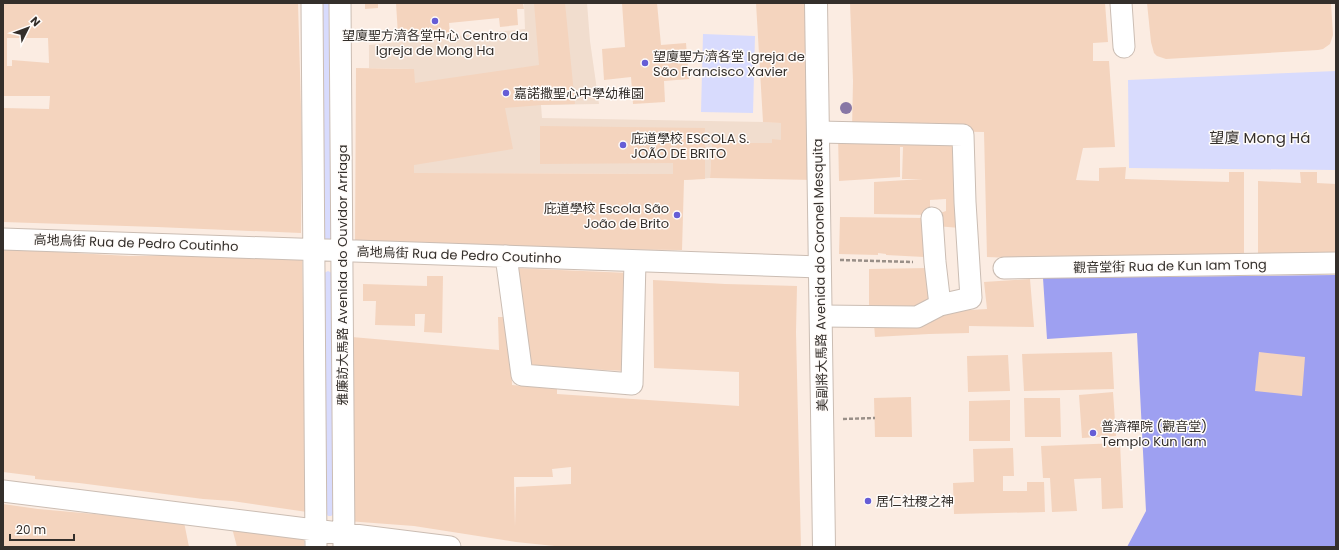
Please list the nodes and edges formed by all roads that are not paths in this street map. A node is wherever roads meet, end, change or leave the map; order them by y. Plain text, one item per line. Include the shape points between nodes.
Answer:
1 (312, 3) edge
2 (340, 3) edge
3 (1121, 3) edge
4 (817, 8) edge
5 (1124, 47) dead end
6 (818, 132) junction
7 (932, 218) dead end
8 (3, 239) edge
9 (314, 250) junction
10 (342, 251) junction
11 (506, 256) junction
12 (635, 261) junction
13 (1336, 263) edge
14 (820, 264) junction
15 (1004, 268) dead end
16 (940, 305) junction
17 (821, 316) junction
18 (3, 491) edge
19 (316, 539) edge
20 (344, 540) edge
21 (450, 547) edge
22 (824, 547) edge

1 - 9 street, 雅廉訪大馬路 Avenida do Ouvidor Arriaga
2 - 10 street, 雅廉訪大馬路 Avenida do Ouvidor Arriaga
3 - 5 street
4 - 6 main road, 美副將大馬路 Avenida do Coronel Mesquita
6 - 14 main road, 美副將大馬路 Avenida do Coronel Mesquita
6 - 16 street via 963,135 971,298
7 - 16 street
8 - 9 street, 高地烏街 Rua de Pedro Coutinho
9 - 10 street, 高地烏街 Rua de Pedro Coutinho
9 - 19 street, 雅廉訪大馬路 Avenida do Ouvidor Arriaga
10 - 11 street, 高地烏街 Rua de Pedro Coutinho
10 - 20 street, 雅廉訪大馬路 Avenida do Ouvidor Arriaga
11 - 12 street, 高地烏街 Rua de Pedro Coutinho
11 - 12 street via 522,375 632,384
12 - 14 street, 高地烏街 Rua de Pedro Coutinho
13 - 15 street, 觀音堂街 Rua de Kun Iam Tong
14 - 17 main road, 美副將大馬路 Avenida do Coronel Mesquita
16 - 17 street via 917,317
17 - 22 main road, 美副將大馬路 Avenida do Coronel Mesquita
18 - 19 street
19 - 20 street
20 - 21 street

